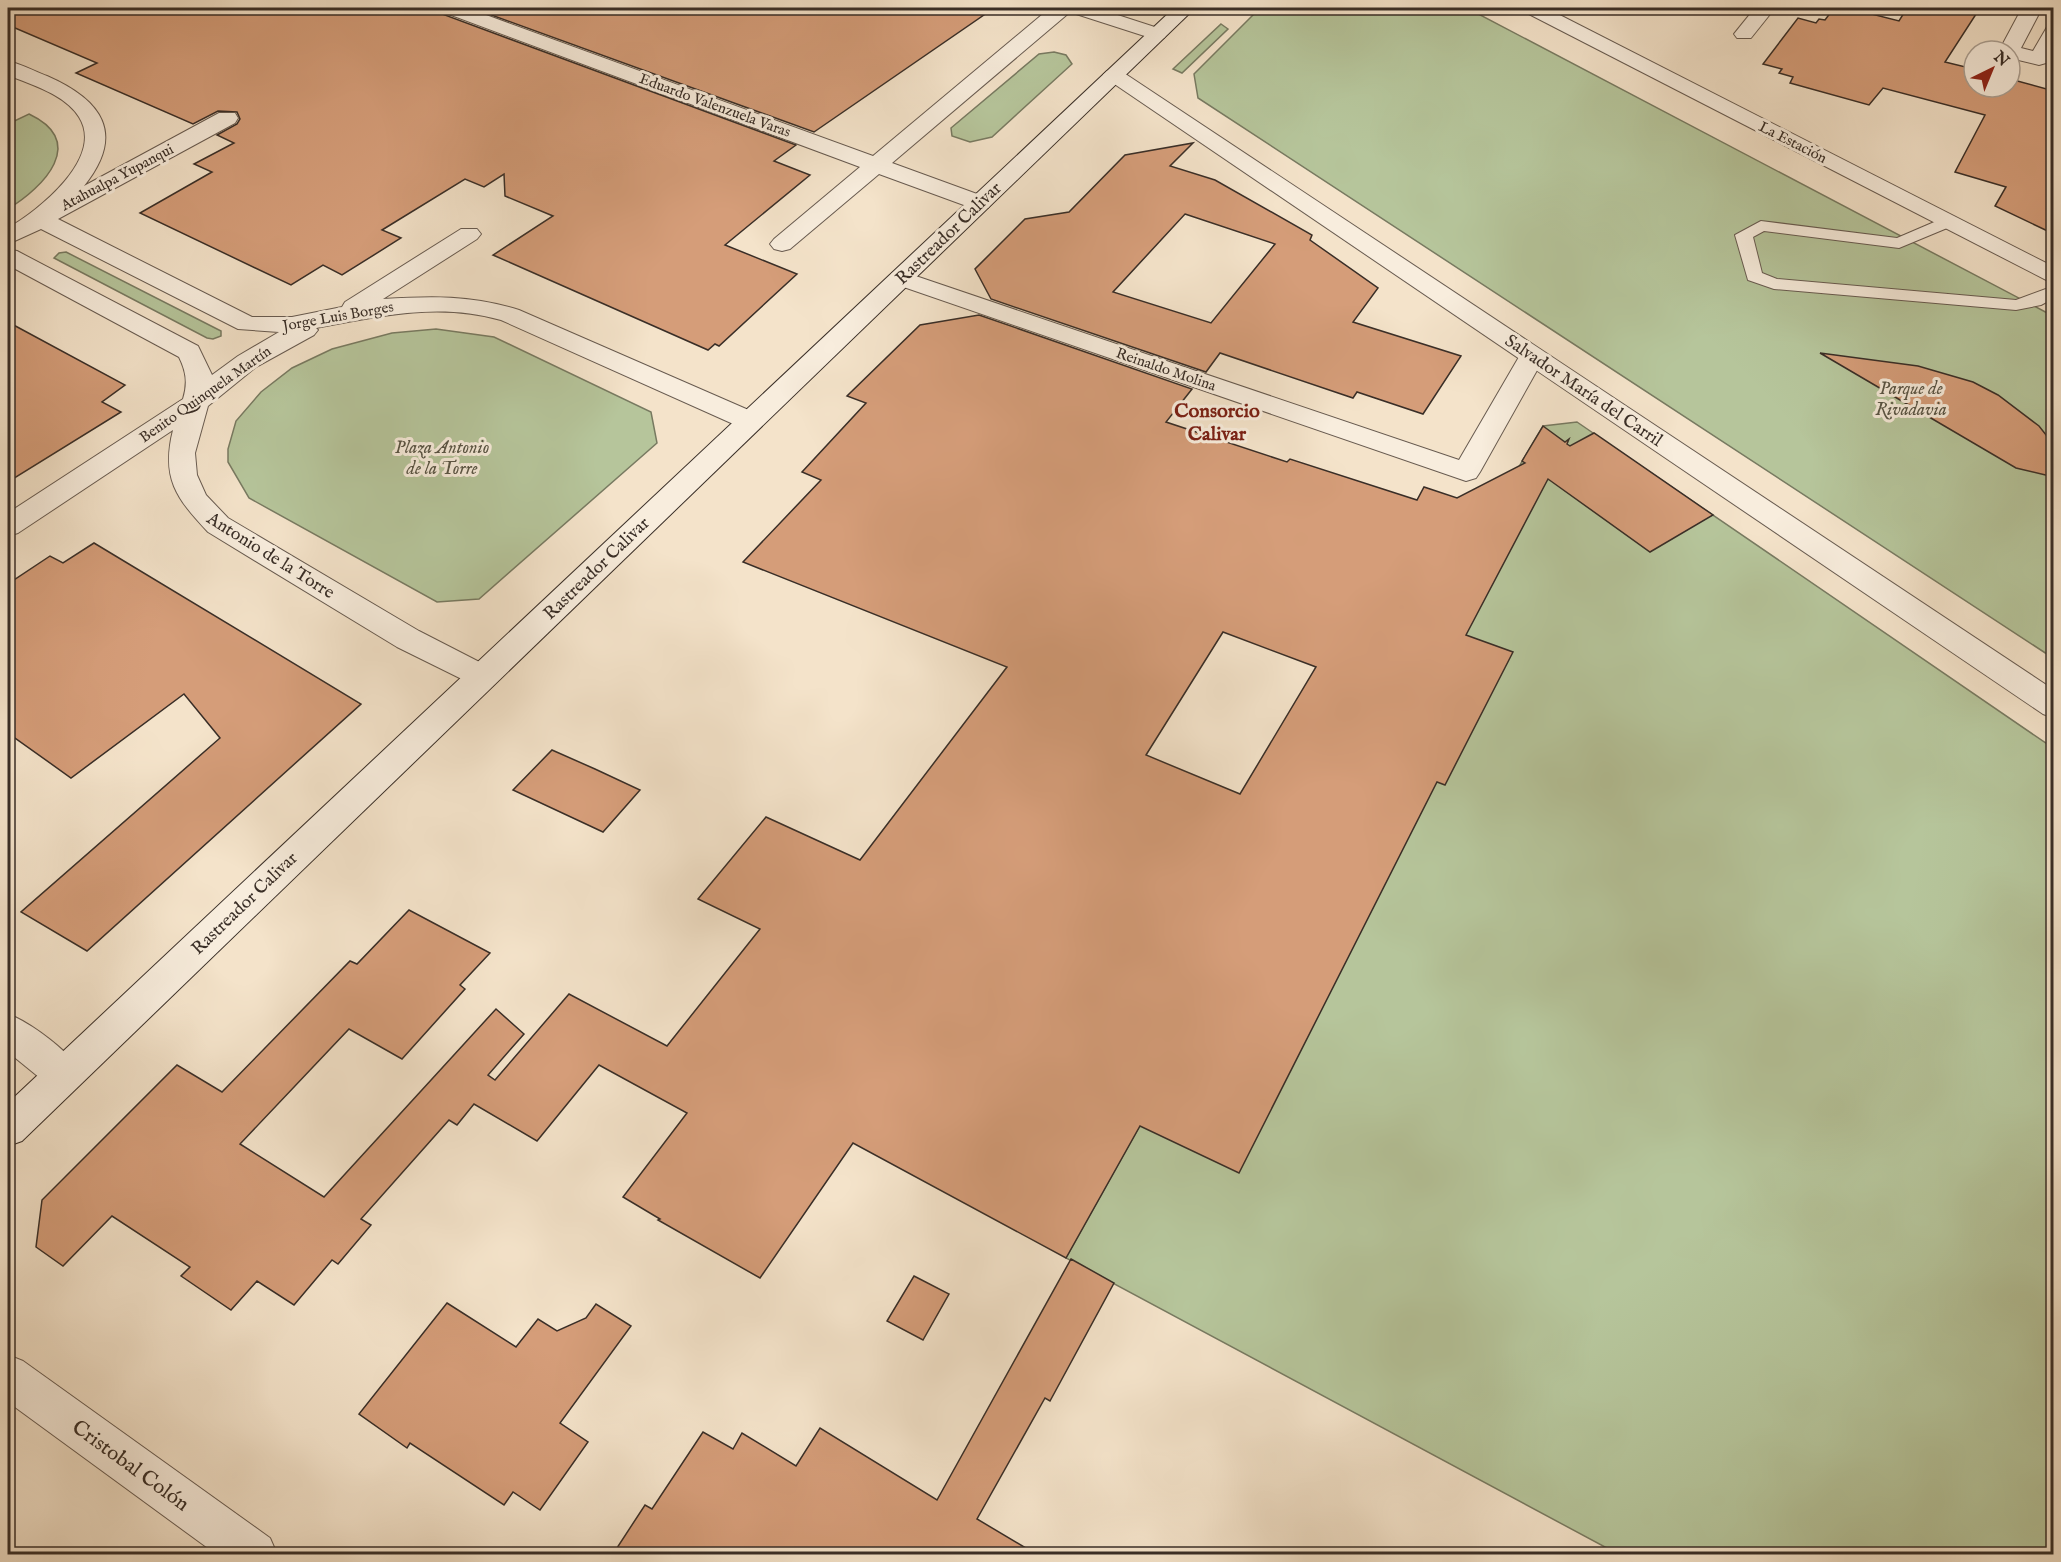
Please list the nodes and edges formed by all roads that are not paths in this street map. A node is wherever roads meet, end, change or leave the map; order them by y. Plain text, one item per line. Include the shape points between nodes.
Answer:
1 (450, 8) edge
2 (1062, 8) edge
3 (1077, 8) edge
4 (1185, 8) edge
5 (1532, 8) edge
6 (1765, 8) edge
7 (2032, 8) edge
8 (2054, 31) edge
9 (1157, 34) junction
10 (1744, 34) dead end
11 (2015, 39) edge
12 (2022, 54) edge
13 (8, 67) edge
14 (1114, 75) junction
15 (227, 118) dead end
16 (875, 165) junction
17 (980, 203) junction
18 (40, 219) junction
19 (1946, 222) junction
20 (469, 234) dead end
21 (8, 237) edge
22 (782, 244) dead end
23 (8, 256) edge
24 (2054, 277) edge
25 (900, 278) junction
26 (2054, 291) edge
27 (339, 317) junction
28 (1532, 356) junction
29 (196, 403) junction
30 (750, 421) junction
31 (8, 526) edge
32 (482, 677) junction
33 (2054, 706) edge
34 (8, 1030) edge
35 (64, 1075) junction
36 (8, 1128) edge
37 (8, 1376) edge
38 (254, 1554) edge

1 - 16 street, Eduardo Valenzuela Varas
2 - 16 street
3 - 9 street
4 - 9 street, Rastreador Calivar
5 - 19 street, La Estación
6 - 10 street
7 - 11 street
8 - 12 street via 2039,59
9 - 14 street, Rastreador Calivar
13 - 18 street via 73,99 87,112 94,132 88,166
14 - 17 street, Rastreador Calivar
14 - 28 street, Salvador María del Carril
15 - 18 street, Atahualpa Yupanqui
16 - 17 street, Eduardo Valenzuela Varas
16 - 22 street
17 - 25 street, Rastreador Calivar
18 - 21 street, Atahualpa Yupanqui
18 - 27 street, Jorge Luis Borges via 247,324 268,327
19 - 24 street, La Estación
19 - 26 lane via 1899,243 1761,226 1744,235 1754,276 1774,284 2016,305
20 - 27 street, Benito Quinquela Martín
23 - 29 street, Antonio de la Torre via 189,351 198,362 200,376
25 - 28 street, Reinaldo Molina via 1466,472
25 - 30 street, Rastreador Calivar
27 - 29 street, Benito Quinquela Martín via 261,352
27 - 30 street, Jorge Luis Borges via 408,304 488,308
28 - 33 street, Salvador María del Carril
29 - 31 street, Benito Quinquela Martín
29 - 32 street, Antonio de la Torre via 182,446 181,467 186,489 198,509 218,525 408,639
30 - 32 street, Rastreador Calivar
32 - 35 street, Rastreador Calivar
34 - 35 street
35 - 36 street, Rastreador Calivar
37 - 38 street, Cristobal Colón

